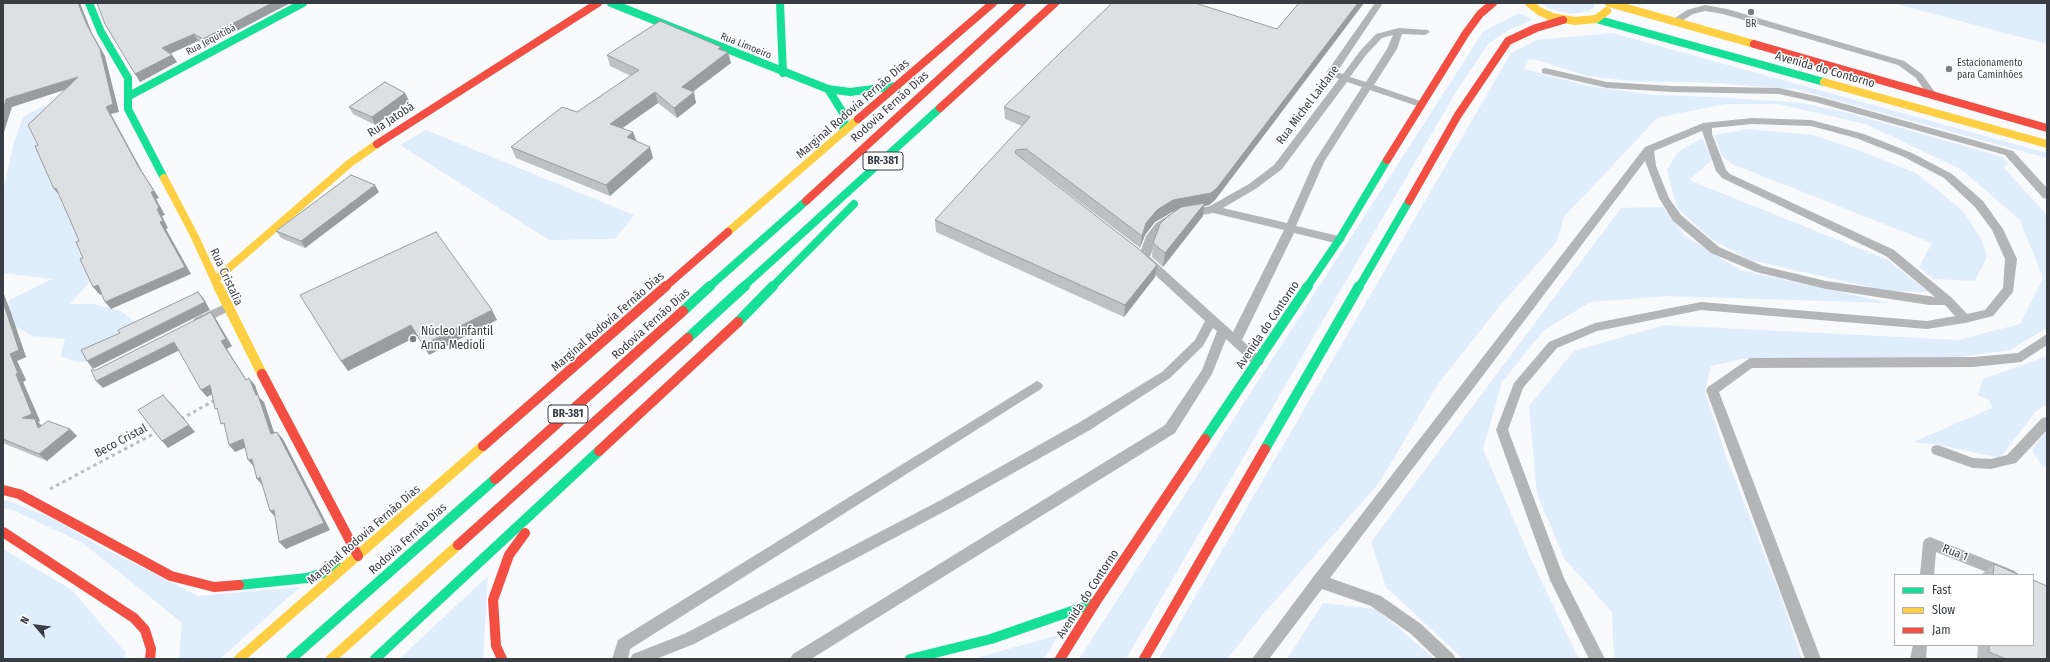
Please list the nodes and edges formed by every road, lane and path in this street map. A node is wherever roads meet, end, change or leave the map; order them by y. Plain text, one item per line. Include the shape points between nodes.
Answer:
1 (89, 3) edge
2 (303, 3) edge
3 (598, 3) edge
4 (611, 3) edge
5 (780, 3) edge
6 (993, 3) edge
7 (1022, 3) edge
8 (1055, 3) edge
9 (1063, 3) edge
10 (1379, 3) edge
11 (1493, 3) edge
12 (1529, 3) edge
13 (1609, 3) edge
14 (1596, 19) junction
15 (1563, 20) junction
16 (1674, 22) junction
17 (1400, 31) junction
18 (1425, 32) dead end
19 (1020, 36) junction
20 (1545, 71) dead end
21 (783, 73) junction
22 (898, 86) junction
23 (828, 89) junction
24 (1932, 95) junction
25 (129, 96) junction
26 (1420, 104) junction
27 (1931, 112) junction
28 (926, 122) junction
29 (1707, 125) junction
30 (2047, 128) edge
31 (843, 132) junction
32 (2047, 144) edge
33 (1649, 149) junction
34 (876, 180) dead end
35 (2047, 195) edge
36 (860, 197) dead end
37 (1213, 209) junction
38 (1339, 240) junction
39 (215, 280) junction
40 (1948, 301) junction
41 (227, 307) junction
42 (1965, 319) junction
43 (1212, 320) junction
44 (186, 328) edge
45 (1223, 330) junction
46 (2047, 339) edge
47 (1236, 341) junction
48 (1258, 362) junction
49 (1037, 386) dead end
50 (222, 397) edge
51 (174, 422) edge
52 (2047, 422) edge
53 (160, 430) edge
54 (1938, 450) dead end
55 (3, 490) edge
56 (554, 493) junction
57 (30, 500) junction
58 (3, 532) edge
59 (358, 556) junction
60 (347, 566) junction
61 (1927, 574) edge
62 (2008, 574) edge
63 (1319, 581) junction
64 (1095, 603) junction
65 (1920, 646) edge
66 (150, 659) edge
67 (239, 659) edge
68 (291, 659) edge
69 (331, 659) edge
70 (375, 659) edge
71 (502, 659) edge
72 (620, 659) edge
73 (638, 659) edge
74 (798, 659) edge
75 (910, 659) edge
76 (1060, 659) edge
77 (1144, 659) edge
78 (1260, 659) edge
79 (1448, 659) edge
80 (1597, 659) edge
81 (1813, 659) edge
82 (1918, 659) edge

1 - 25 main road, Rua Cristalia via 101,32 128,78
2 - 25 main road, Rua Jequitibá
3 - 39 main road, Rua Jatobá via 350,162
4 - 21 main road, Rua Limoeiro
5 - 21 main road
6 - 22 main road, Marginal Rodovia Fernão Dias / BR-381
7 - 68 main road, Rodovia Fernão Dias / BR-381 via 730,270
8 - 19 main road, BR-381
9 - 19 main road, BR-381
10 - 26 lane via 1331,73
11 - 26 main road, Avenida do Contorno via 1480,14
12 - 15 main road via 1539,11
13 - 14 main road via 1607,13
13 - 16 main road, Avenida do Contorno
14 - 15 main road
14 - 27 main road, Avenida do Contorno
15 - 77 main road via 1536,28 1508,41 1458,115
16 - 24 main road, Avenida do Contorno
16 - 24 lane via 1690,12 1705,8 1724,11 1901,63 1919,76
17 - 18 lane, Rua Michel Laidane
17 - 37 lane, Rua Michel Laidane via 1379,36 1363,53 1278,167 1253,186
17 - 47 lane via 1392,49 1319,162
19 - 28 main road, BR-381
20 - 35 lane via 1607,85 1778,91 1817,99 2009,153
21 - 23 main road, Rua Limoeiro
22 - 23 main road, Rua Limoeiro via 850,92
22 - 31 main road, Marginal Rodovia Fernão Dias / BR-381
23 - 31 main road via 845,116
24 - 27 main road
24 - 30 main road, Avenida do Contorno
25 - 39 main road, Rua Cristalia via 128,109
26 - 38 main road, Avenida do Contorno
27 - 32 main road, Avenida do Contorno
28 - 34 main road
28 - 69 main road, BR-381
29 - 33 lane
29 - 40 lane via 1707,134 1721,171 1726,176 1890,253
29 - 42 lane via 1752,121 1811,123 1860,136 1908,155 1948,176 1979,204 1997,229 2011,259 2009,289 1989,312
31 - 59 main road, Marginal Rodovia Fernão Dias / BR-381
33 - 40 lane via 1651,166 1664,198 1677,218 1715,250 1760,268 1826,285 1929,301
33 - 63 lane
36 - 56 main road via 749,312
37 - 38 lane
37 - 43 lane via 1176,216 1160,226 1140,256
38 - 48 main road, Avenida do Contorno
39 - 41 main road, Rua Cristalia
40 - 42 lane
41 - 44 lane
41 - 59 main road, Rua Cristalia
42 - 80 lane via 1927,325 1701,306 1595,327 1553,345 1518,386 1502,430 1557,580
43 - 45 lane
43 - 73 lane via 1199,343 1166,375 1085,426 946,504 689,640
45 - 47 lane
45 - 74 lane via 1208,371 1170,429
46 - 81 lane via 2021,357 1973,362 1750,363 1712,390
47 - 48 lane
48 - 64 main road, Avenida do Contorno
49 - 72 lane via 623,645
50 - 51 path
52 - 54 lane via 2011,459 1991,464 1973,463
53 - 57 path, Beco Cristal
55 - 57 main road, BR-381
56 - 70 main road
56 - 71 main road via 509,555 493,600 496,646
57 - 60 main road, BR-381 via 171,576 214,587 307,578
58 - 66 main road via 134,618 145,630 151,649
59 - 60 main road, Marginal Rodovia Fernão Dias / BR-381
60 - 67 main road, Marginal Rodovia Fernão Dias / BR-381
61 - 62 lane, Rua 1 via 1930,543
63 - 78 lane
63 - 79 lane via 1376,601 1416,629
64 - 75 main road via 991,639
64 - 76 main road, Avenida do Contorno
65 - 82 lane

